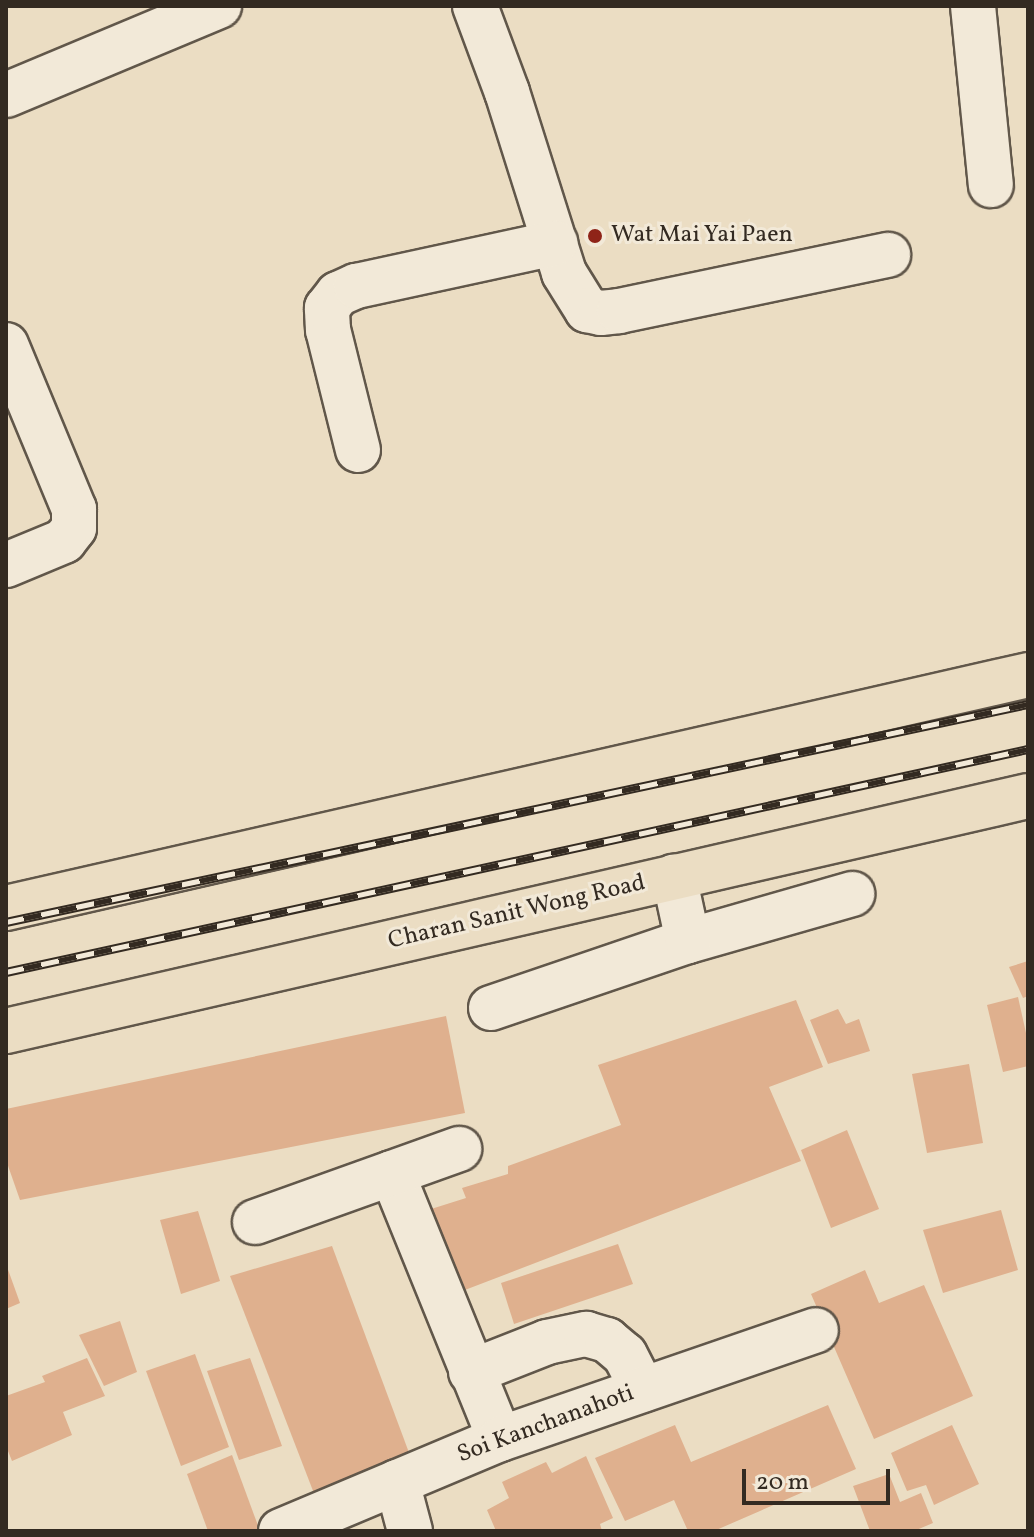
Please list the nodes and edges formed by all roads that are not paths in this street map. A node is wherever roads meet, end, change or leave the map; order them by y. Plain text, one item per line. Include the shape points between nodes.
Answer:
1 (219, 6) edge
2 (475, 6) edge
3 (973, 6) edge
4 (8, 86) edge
5 (991, 185) dead end
6 (555, 243) junction
7 (888, 255) dead end
8 (6, 345) edge
9 (358, 450) dead end
10 (6, 565) edge
11 (1028, 675) edge
12 (1014, 799) edge
13 (674, 876) junction
14 (852, 894) dead end
15 (6, 908) edge
16 (688, 941) junction
17 (491, 1008) dead end
18 (6, 1031) edge
19 (459, 1149) dead end
20 (392, 1173) junction
21 (255, 1222) dead end
22 (816, 1330) dead end
23 (471, 1372) junction
24 (643, 1390) junction
25 (500, 1439) junction
26 (397, 1482) junction
27 (281, 1531) edge
28 (410, 1531) edge

1 - 4 street
2 - 6 street
3 - 5 street
6 - 7 street via 577,298 587,310 601,313
6 - 9 street via 338,294 327,308 328,330
8 - 10 street via 74,509 74,528 64,541
11 - 15 main road
12 - 13 main road, Charan Sanit Wong Road
13 - 16 street
13 - 18 main road, Charan Sanit Wong Road
14 - 16 street
16 - 17 street
19 - 20 street
20 - 21 street
20 - 23 street
22 - 24 street, Soi Kanchanahoti
23 - 24 street via 547,1342 586,1334 607,1340 625,1355
23 - 25 street
24 - 25 street, Soi Kanchanahoti
25 - 26 street, Soi Kanchanahoti
26 - 27 street, Soi Kanchanahoti
26 - 28 street

